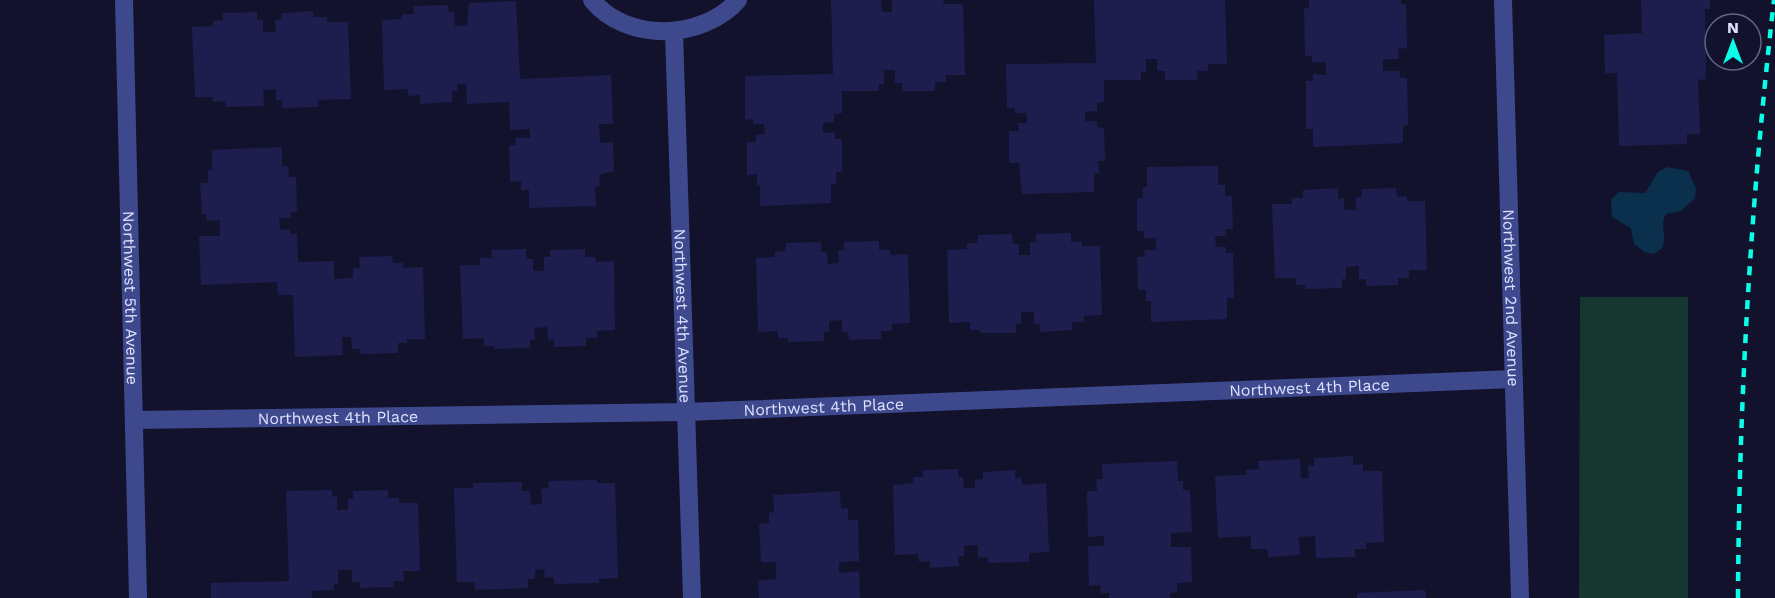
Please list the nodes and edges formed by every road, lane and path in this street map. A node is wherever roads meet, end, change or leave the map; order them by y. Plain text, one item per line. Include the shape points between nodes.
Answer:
1 (124, 0) edge
2 (592, 0) edge
3 (738, 0) edge
4 (1503, 0) edge
5 (674, 32) junction
6 (1514, 379) junction
7 (686, 411) junction
8 (134, 420) junction
9 (138, 598) edge
10 (692, 598) edge
11 (1520, 598) edge

1 - 8 street, Northwest 5th Avenue
2 - 5 street via 619,21 646,30
3 - 5 street via 704,24
4 - 6 street, Northwest 2nd Avenue
5 - 7 street, Northwest 4th Avenue
6 - 7 street, Northwest 4th Place
6 - 11 street, Northwest 2nd Avenue
7 - 8 street, Northwest 4th Place
7 - 10 street, Northwest 4th Avenue
8 - 9 street, Northwest 5th Avenue

